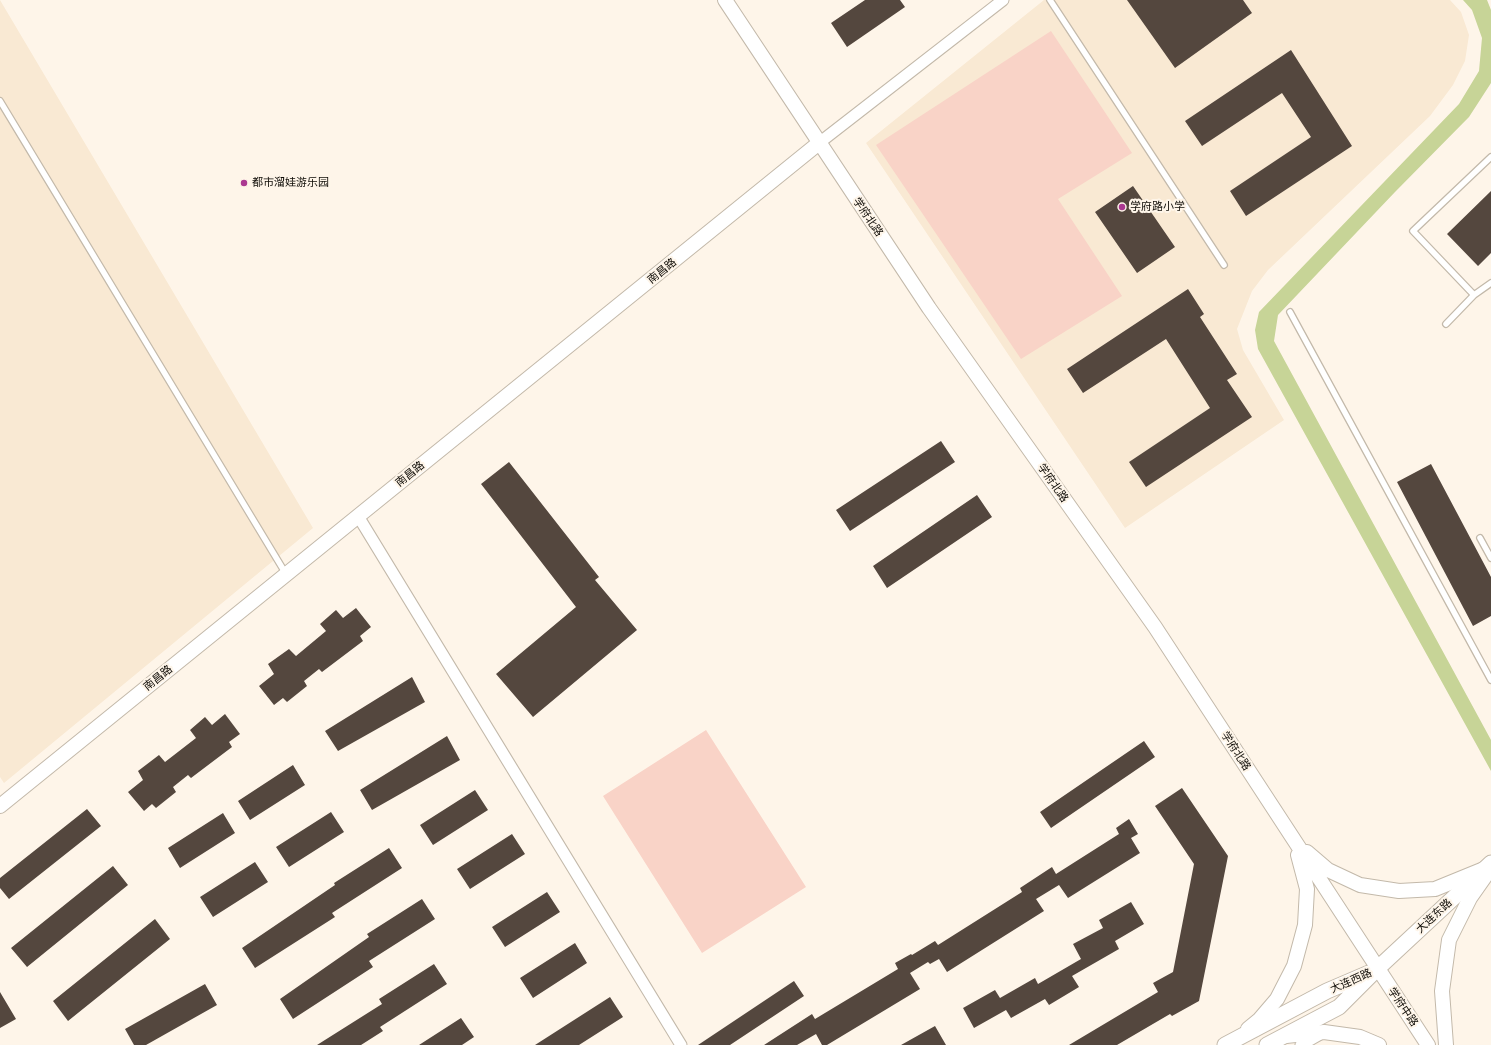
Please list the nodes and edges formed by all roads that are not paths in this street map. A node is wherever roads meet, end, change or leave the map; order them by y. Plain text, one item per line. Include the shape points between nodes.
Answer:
1 (725, 0) edge
2 (1003, 0) edge
3 (1050, 0) edge
4 (0, 101) edge
5 (819, 143) junction
6 (1491, 157) edge
7 (1224, 265) dead end
8 (1491, 283) edge
9 (1474, 295) junction
10 (1290, 312) dead end
11 (1446, 324) dead end
12 (358, 516) junction
13 (1480, 538) dead end
14 (1491, 558) edge
15 (286, 574) junction
16 (1491, 680) edge
17 (0, 806) edge
18 (1295, 843) junction
19 (1489, 866) edge
20 (1377, 969) junction
21 (1324, 1032) junction
22 (1284, 1036) junction
23 (1228, 1044) edge
24 (681, 1045) edge
25 (1267, 1045) edge
26 (1301, 1045) edge
27 (1380, 1045) edge
28 (1428, 1045) edge
29 (1446, 1045) edge

1 - 5 street, 学府北路
2 - 5 street
3 - 7 lane
4 - 15 lane
5 - 12 street, 南昌路
5 - 18 street, 学府北路 via 929,308 1155,627
6 - 9 lane via 1413,231
8 - 9 lane
9 - 11 lane
10 - 16 lane
12 - 15 street, 南昌路
12 - 24 street
13 - 14 lane
15 - 17 street, 南昌路
18 - 19 street via 1328,870 1360,885 1399,891 1435,889
18 - 20 street, 学府北路
18 - 23 street via 1307,889 1305,925 1294,966 1277,999 1259,1020
19 - 20 main road, 大连东路
19 - 29 street via 1449,940 1442,991
20 - 22 main road, 大连西路 via 1338,1007
20 - 23 main road, 大连西路 via 1327,991
20 - 28 street, 学府中路
21 - 22 street
21 - 26 street
21 - 27 street via 1360,1038
22 - 25 main road, 大连西路

